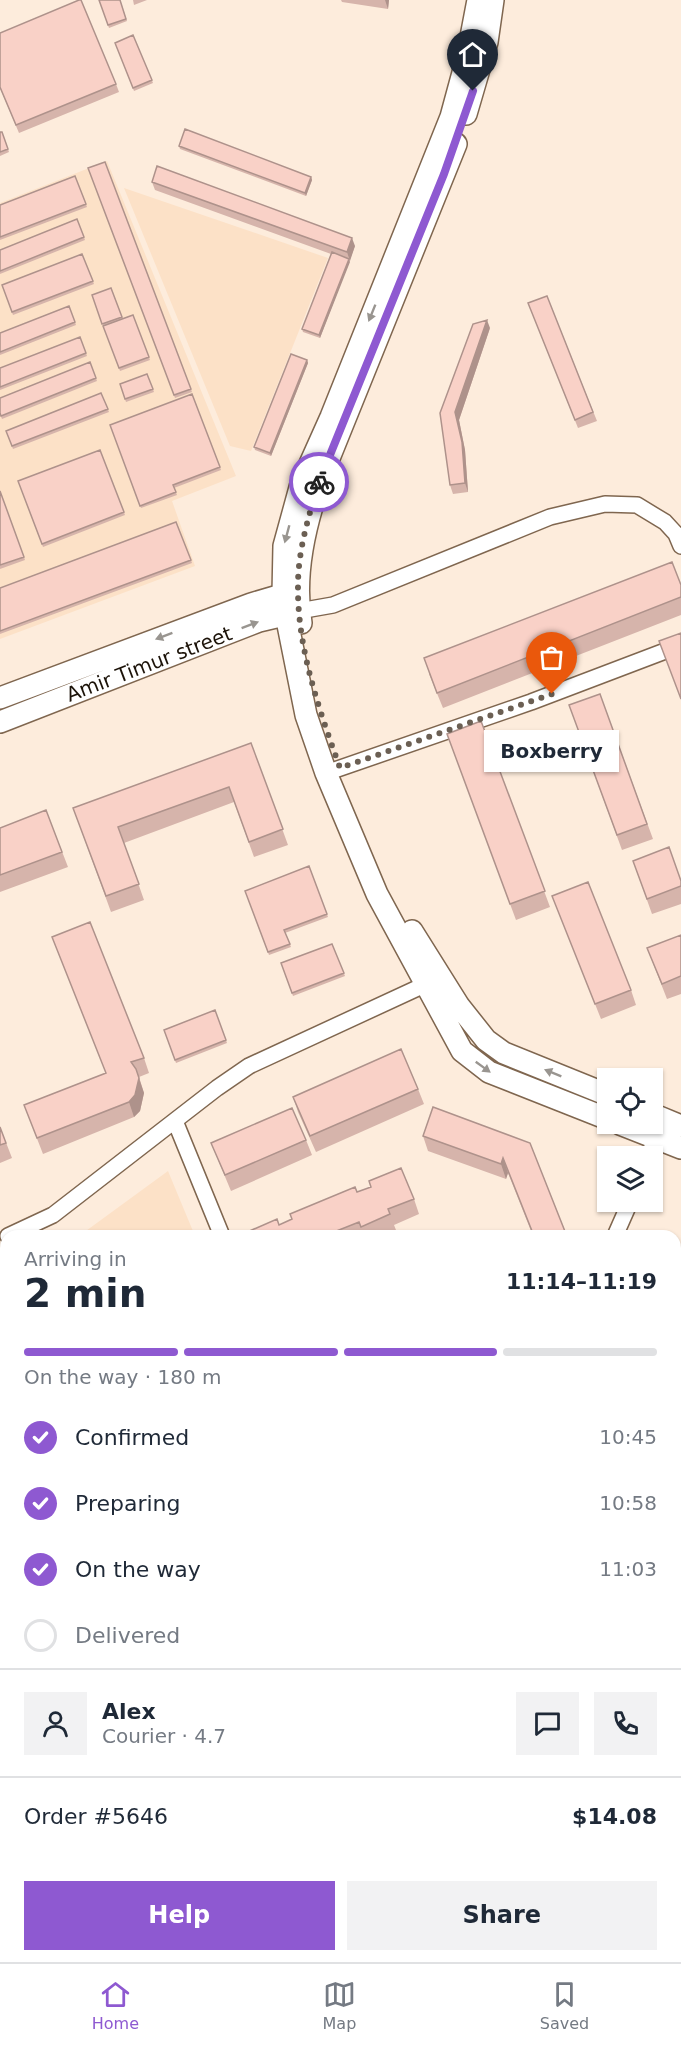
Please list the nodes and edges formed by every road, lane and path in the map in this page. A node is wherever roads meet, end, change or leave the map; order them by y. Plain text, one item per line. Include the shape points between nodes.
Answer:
1 (478, 0) edge
2 (493, 0) edge
3 (681, 546) edge
4 (292, 603) junction
5 (681, 645) edge
6 (0, 698) edge
7 (0, 722) edge
8 (333, 770) junction
9 (433, 981) junction
10 (597, 1091) edge
11 (597, 1115) edge
12 (663, 1119) edge
13 (175, 1121) junction
14 (681, 1126) edge
15 (634, 1134) edge
16 (651, 1146) edge
17 (663, 1147) edge
18 (681, 1148) edge
19 (626, 1212) edge
20 (20, 1230) edge
21 (220, 1230) edge
22 (618, 1230) edge

1 -> 4 main road via 451,117 301,484 284,546
2 - 4 main road via 486,42 463,124 310,509
3 - 4 street via 665,522 637,505 604,504 550,517 333,605
4 -> 6 main road, Amir Timur street via 251,604
7 -> 4 main road, Amir Timur street via 259,621
4 - 8 main road via 306,715
5 - 8 street
8 - 9 main road via 377,894
10 -> 9 main road via 504,1053 486,1040
9 -> 11 main road via 462,1051 489,1072
9 - 13 street via 249,1066
12 - 14 main road
13 - 20 street via 53,1215
13 - 21 street
15 - 16 main road
17 - 18 main road
19 - 22 street

